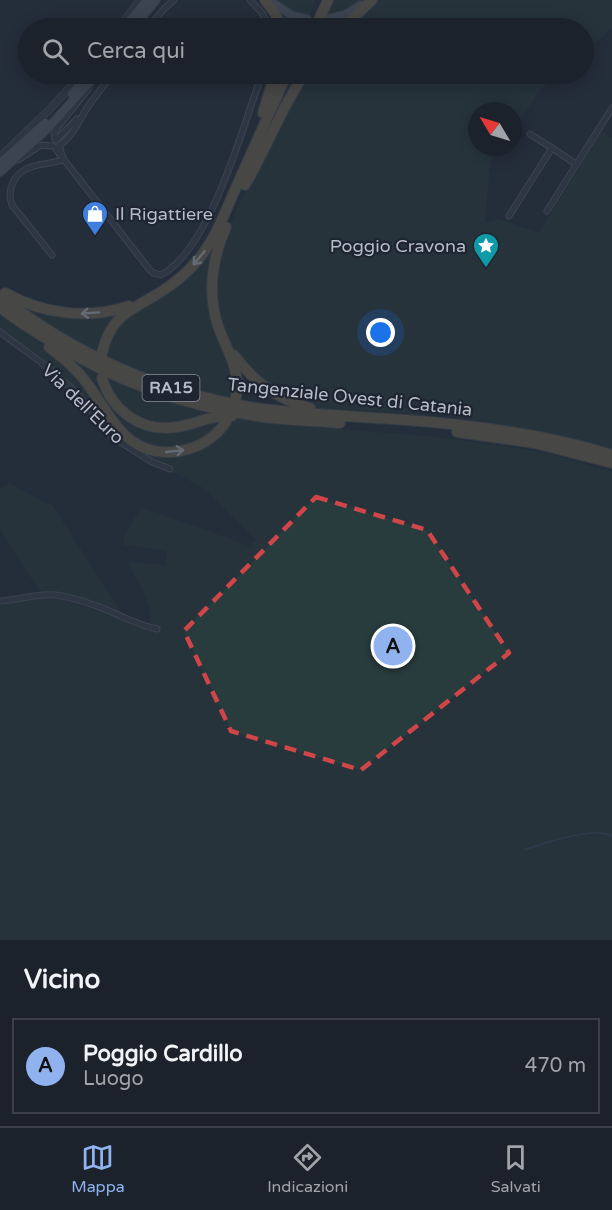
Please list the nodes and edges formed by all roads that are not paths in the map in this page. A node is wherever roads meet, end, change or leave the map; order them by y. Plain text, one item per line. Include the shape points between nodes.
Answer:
1 (140, 0) edge
2 (147, 0) edge
3 (156, 0) edge
4 (174, 0) edge
5 (250, 0) edge
6 (320, 0) edge
7 (328, 0) edge
8 (367, 0) edge
9 (372, 0) edge
10 (269, 1) edge
11 (126, 18) edge
12 (132, 18) edge
13 (141, 18) edge
14 (156, 18) edge
15 (265, 18) edge
16 (277, 18) edge
17 (296, 18) edge
18 (310, 18) edge
19 (321, 18) edge
20 (336, 18) edge
21 (353, 18) edge
22 (73, 84) edge
23 (79, 84) edge
24 (90, 84) edge
25 (91, 84) edge
26 (106, 84) edge
27 (258, 84) edge
28 (272, 84) edge
29 (283, 84) edge
30 (289, 84) edge
31 (298, 84) edge
32 (612, 108) edge
33 (530, 134) dead end
34 (56, 144) junction
35 (552, 148) junction
36 (0, 157) edge
37 (63, 159) junction
38 (0, 163) edge
39 (576, 164) junction
40 (0, 172) edge
41 (244, 185) junction
42 (234, 193) junction
43 (547, 211) dead end
44 (508, 216) dead end
45 (52, 255) dead end
46 (0, 290) edge
47 (0, 296) edge
48 (147, 300) junction
49 (3, 310) edge
50 (0, 332) edge
51 (224, 340) junction
52 (102, 353) dead end
53 (102, 378) dead end
54 (236, 397) dead end
55 (360, 421) junction
56 (225, 422) dead end
57 (612, 455) edge
58 (612, 463) edge
59 (170, 469) dead end
60 (0, 601) edge
61 (157, 629) dead end

1 - 11 street
2 - 12 main road
3 - 13 main road
4 - 14 street
5 - 15 street
6 - 18 highway
7 - 19 highway
8 - 20 main road
9 - 21 highway
10 - 16 highway
10 - 17 main road
22 - 36 street
23 - 38 main road via 46,122
24 - 40 main road
25 - 34 street via 57,128
26 - 34 street via 68,138 63,144
27 - 37 street via 210,213 185,253 161,275 149,269
28 - 42 highway
29 - 42 highway
30 - 41 highway
31 - 41 highway
32 - 39 street
33 - 35 street
34 - 37 street
34 - 40 street via 35,148
35 - 39 street
35 - 44 street
37 - 45 street via 22,171 10,191 12,205
39 - 43 street
41 - 51 highway via 218,246 212,273 212,302
42 -> 48 highway via 200,257 178,279
48 -> 46 highway via 106,312 69,314 27,304
47 - 55 highway, Tangenziale Ovest di Catania / RA15 via 63,340 151,381 258,408
48 - 52 highway via 116,322
49 - 55 highway, Tangenziale Ovest di Catania / RA15 via 89,363 182,400 262,417
49 -> 56 highway via 75,369 118,429 136,444 159,452 184,450 207,441
50 - 59 street, Via dell'Euro via 78,394 111,436
51 - 54 highway via 237,373
51 - 55 highway via 247,372 283,399 306,407 344,412
53 - 55 highway via 122,412 152,427 174,428 223,416 314,425
55 - 57 highway, Tangenziale Ovest di Catania / RA15 via 471,426 526,434
55 - 58 highway, Tangenziale Ovest di Catania / RA15 via 498,437
60 - 61 street via 56,595

